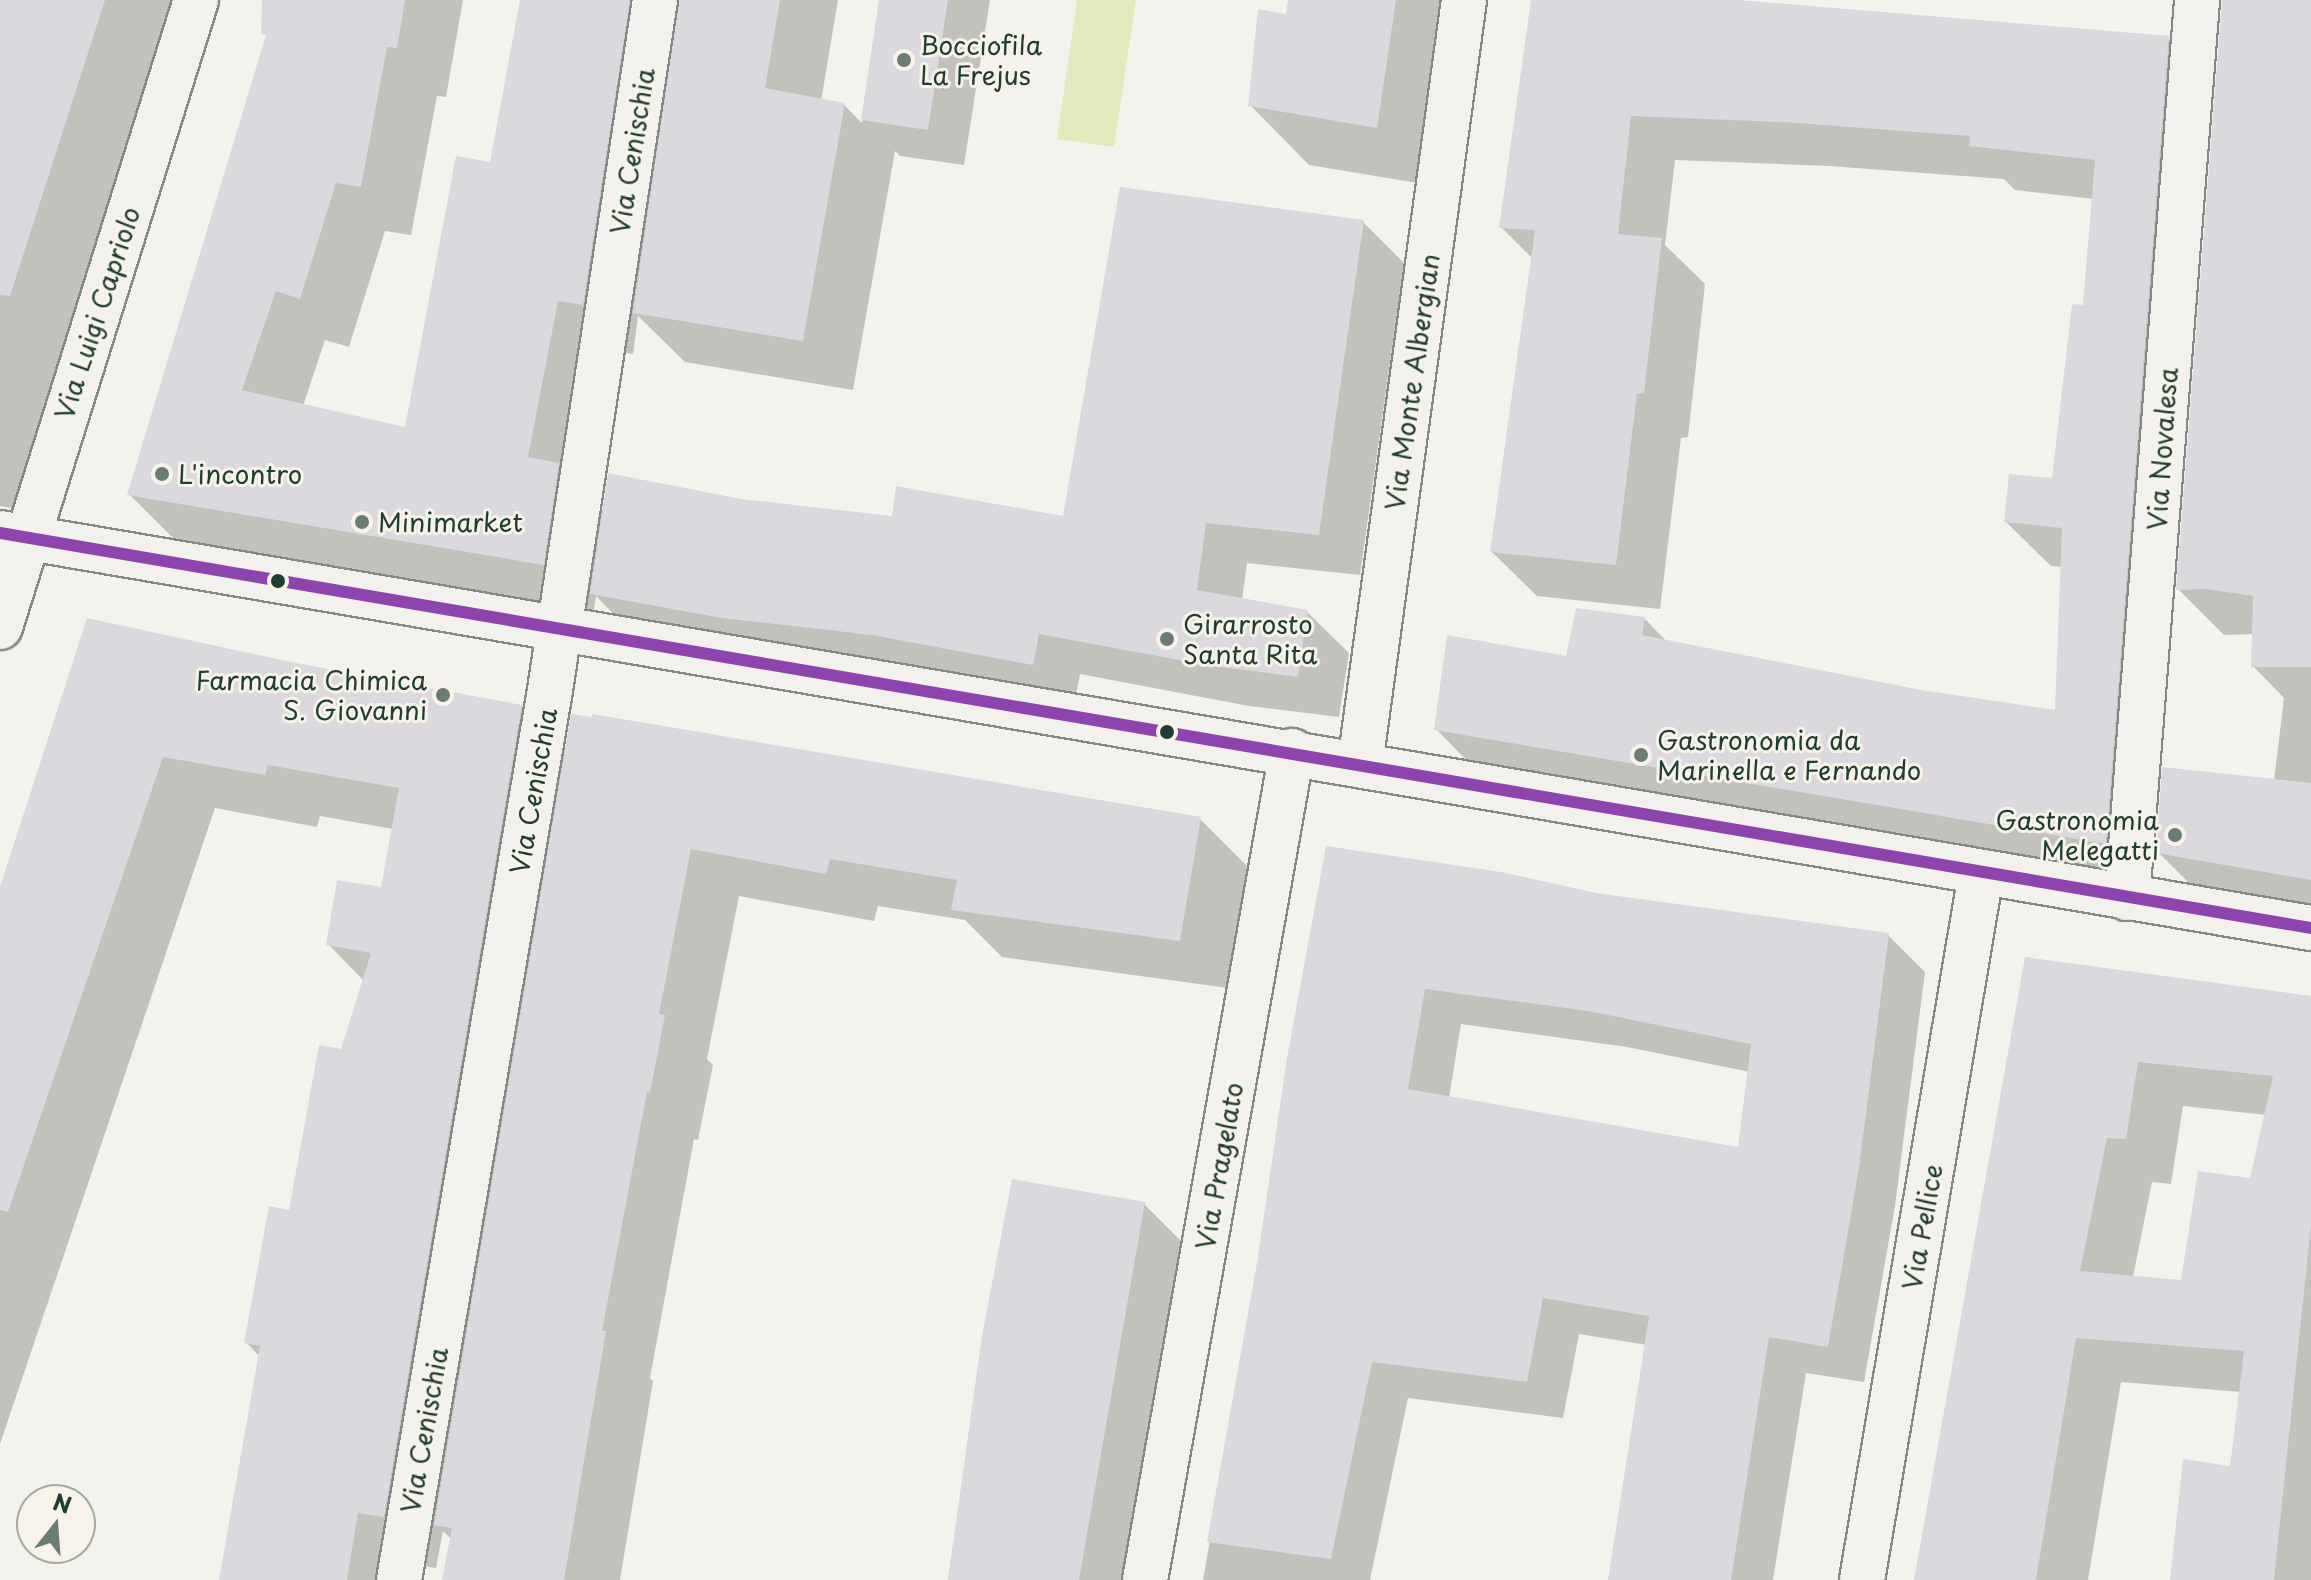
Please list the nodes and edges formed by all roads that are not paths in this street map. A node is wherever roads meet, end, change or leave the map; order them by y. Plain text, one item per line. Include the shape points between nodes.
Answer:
1 (196, 0) edge
2 (655, 0) edge
3 (1464, 0) edge
4 (2197, 0) edge
5 (14, 536) edge
6 (0, 627) edge
7 (560, 627) junction
8 (1292, 751) junction
9 (1360, 764) junction
10 (1981, 874) junction
11 (2127, 898) junction
12 (2311, 928) edge
13 (399, 1580) edge
14 (1145, 1580) edge
15 (1862, 1580) edge

1 - 5 street, Via Luigi Capriolo
2 - 7 street, Via Cenischia
3 - 9 street, Via Monte Albergian
4 - 11 street, Via Novalesa
5 - 6 street, Via Luigi Capriolo
5 - 7 street
7 - 8 street
7 - 13 street, Via Cenischia
8 - 9 street
8 - 14 street, Via Pragelato
9 - 10 street
10 - 11 street
10 - 15 street, Via Pellice
11 - 12 street

